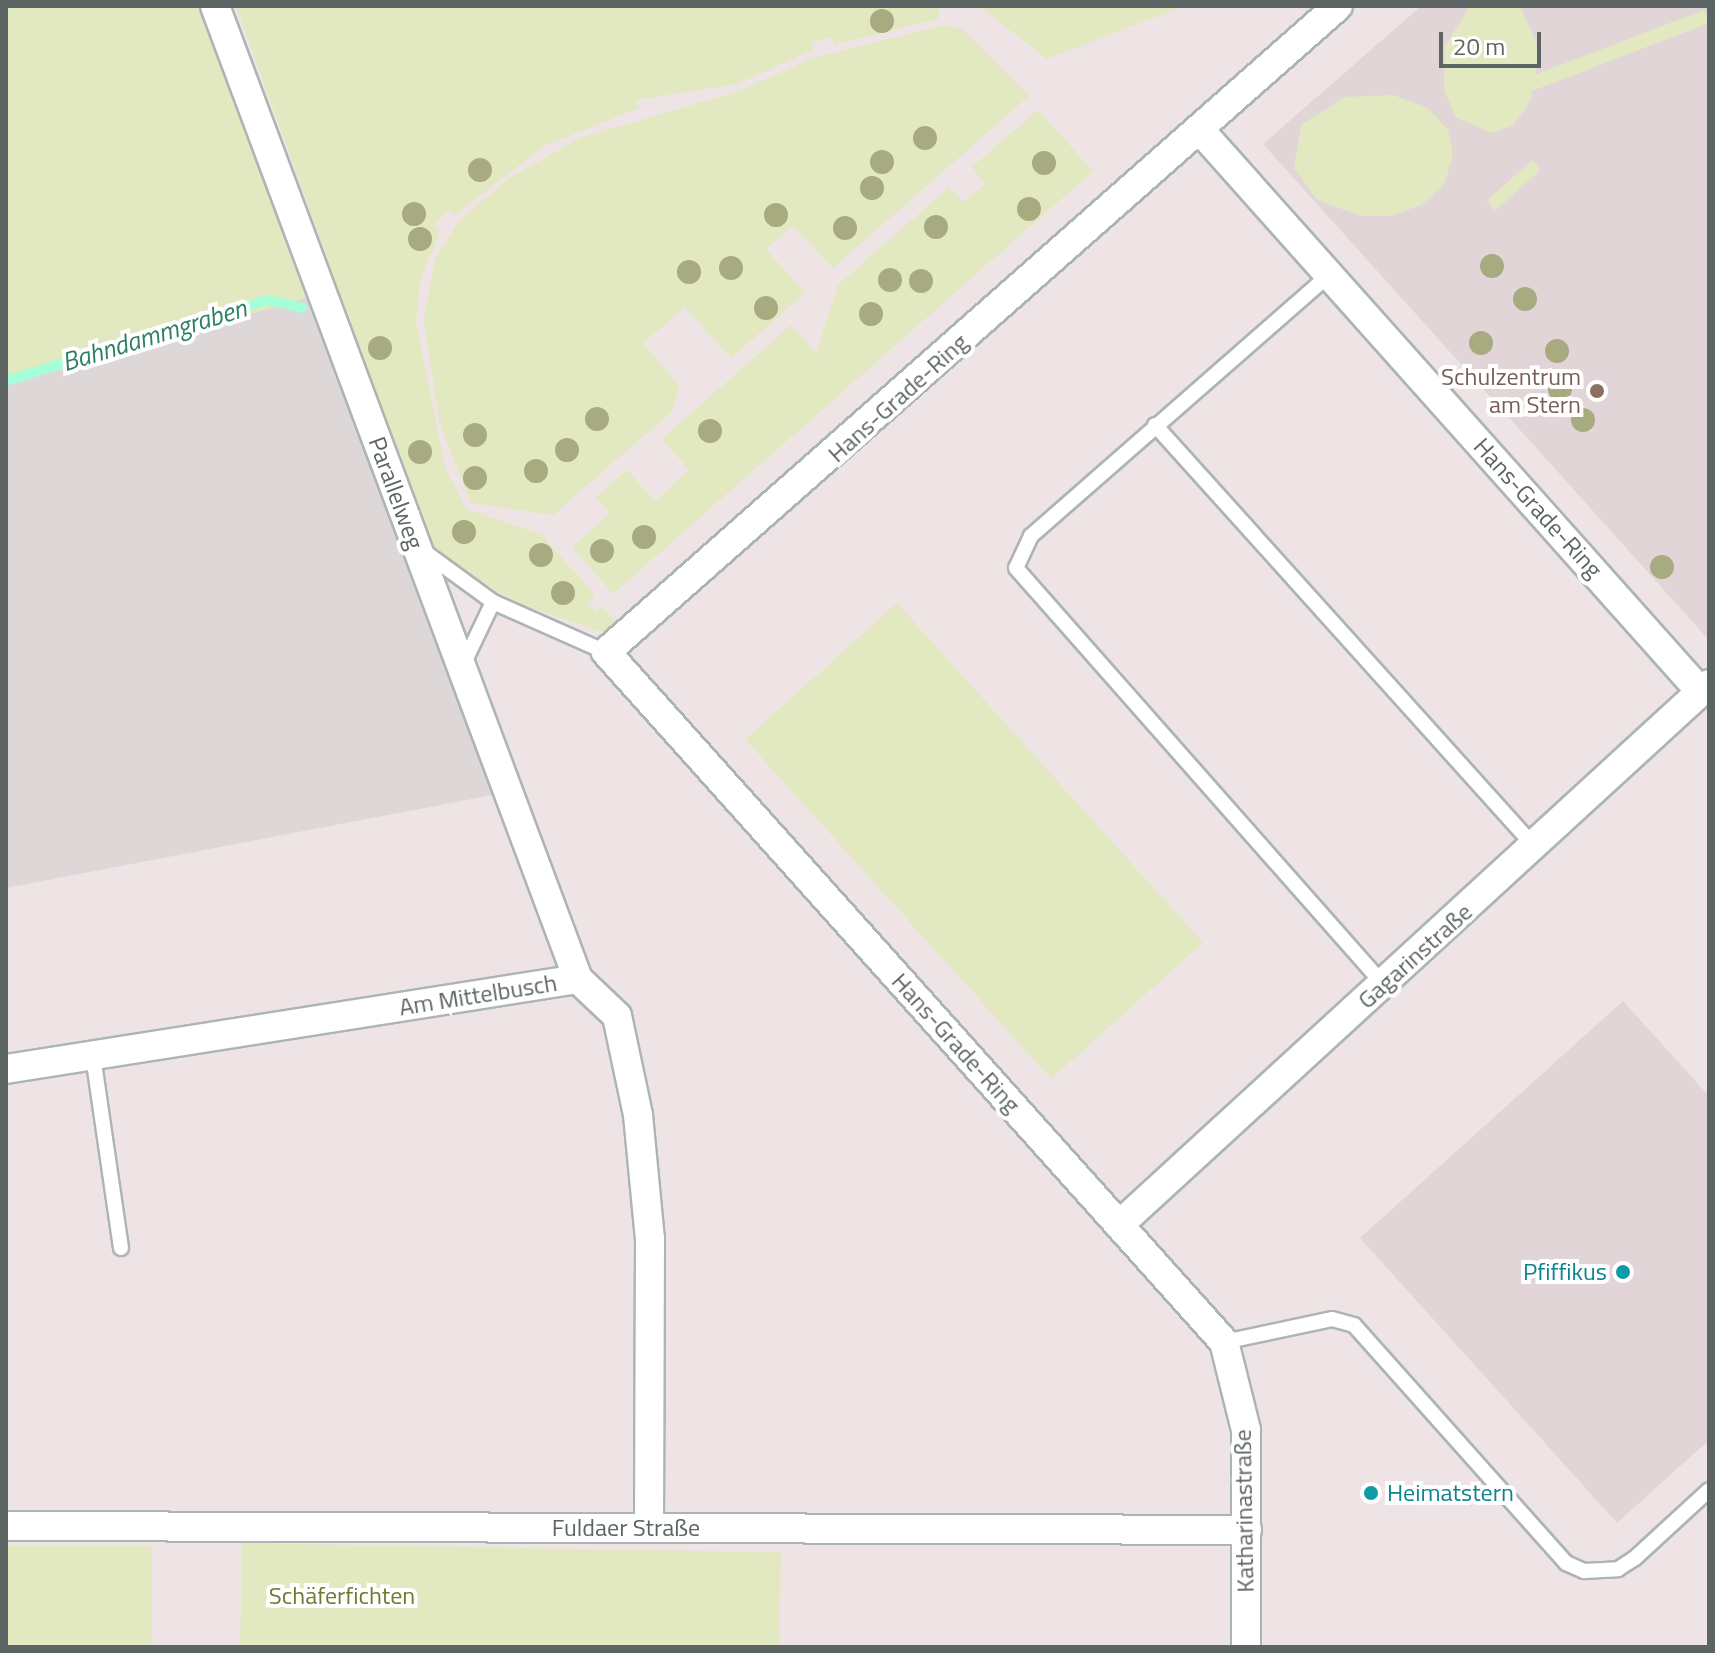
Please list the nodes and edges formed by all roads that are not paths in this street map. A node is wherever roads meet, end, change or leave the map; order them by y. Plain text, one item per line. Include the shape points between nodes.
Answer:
1 (215, 6) edge
2 (1338, 6) edge
3 (1199, 129) junction
4 (1329, 275) junction
5 (1155, 425) junction
6 (416, 546) junction
7 (493, 602) junction
8 (606, 652) junction
9 (462, 668) junction
10 (1705, 687) edge
11 (1535, 847) junction
12 (578, 979) junction
13 (1383, 984) junction
14 (93, 1056) junction
15 (6, 1069) edge
16 (1119, 1225) junction
17 (121, 1248) dead end
18 (1224, 1342) junction
19 (1709, 1490) edge
20 (6, 1526) edge
21 (649, 1528) junction
22 (1247, 1530) junction
23 (1246, 1647) edge

1 - 6 street, Parallelweg
2 - 3 street
3 - 4 street, Hans-Grade-Ring
3 - 8 street, Hans-Grade-Ring
4 - 5 lane
4 - 10 street, Hans-Grade-Ring
5 - 11 lane
5 - 13 lane via 1031,536 1016,568
6 - 7 lane
6 - 9 street, Parallelweg
7 - 8 lane
7 - 9 lane
8 - 16 street, Hans-Grade-Ring
9 - 12 street, Parallelweg
10 - 11 street, Gagarinstraße
11 - 13 street, Gagarinstraße
12 - 14 street, Am Mittelbusch
12 - 21 street, Am Mittelbusch via 617,1016 638,1115 650,1239
13 - 16 street, Gagarinstraße
14 - 15 street, Am Mittelbusch
14 - 17 lane
16 - 18 street, Katharinastraße
18 - 19 lane via 1332,1319 1354,1325 1566,1563 1584,1571 1618,1569 1635,1558
18 - 22 street, Katharinastraße via 1246,1430
20 - 21 street, Fuldaer Straße
21 - 22 street, Fuldaer Straße
22 - 23 street, Katharinastraße

